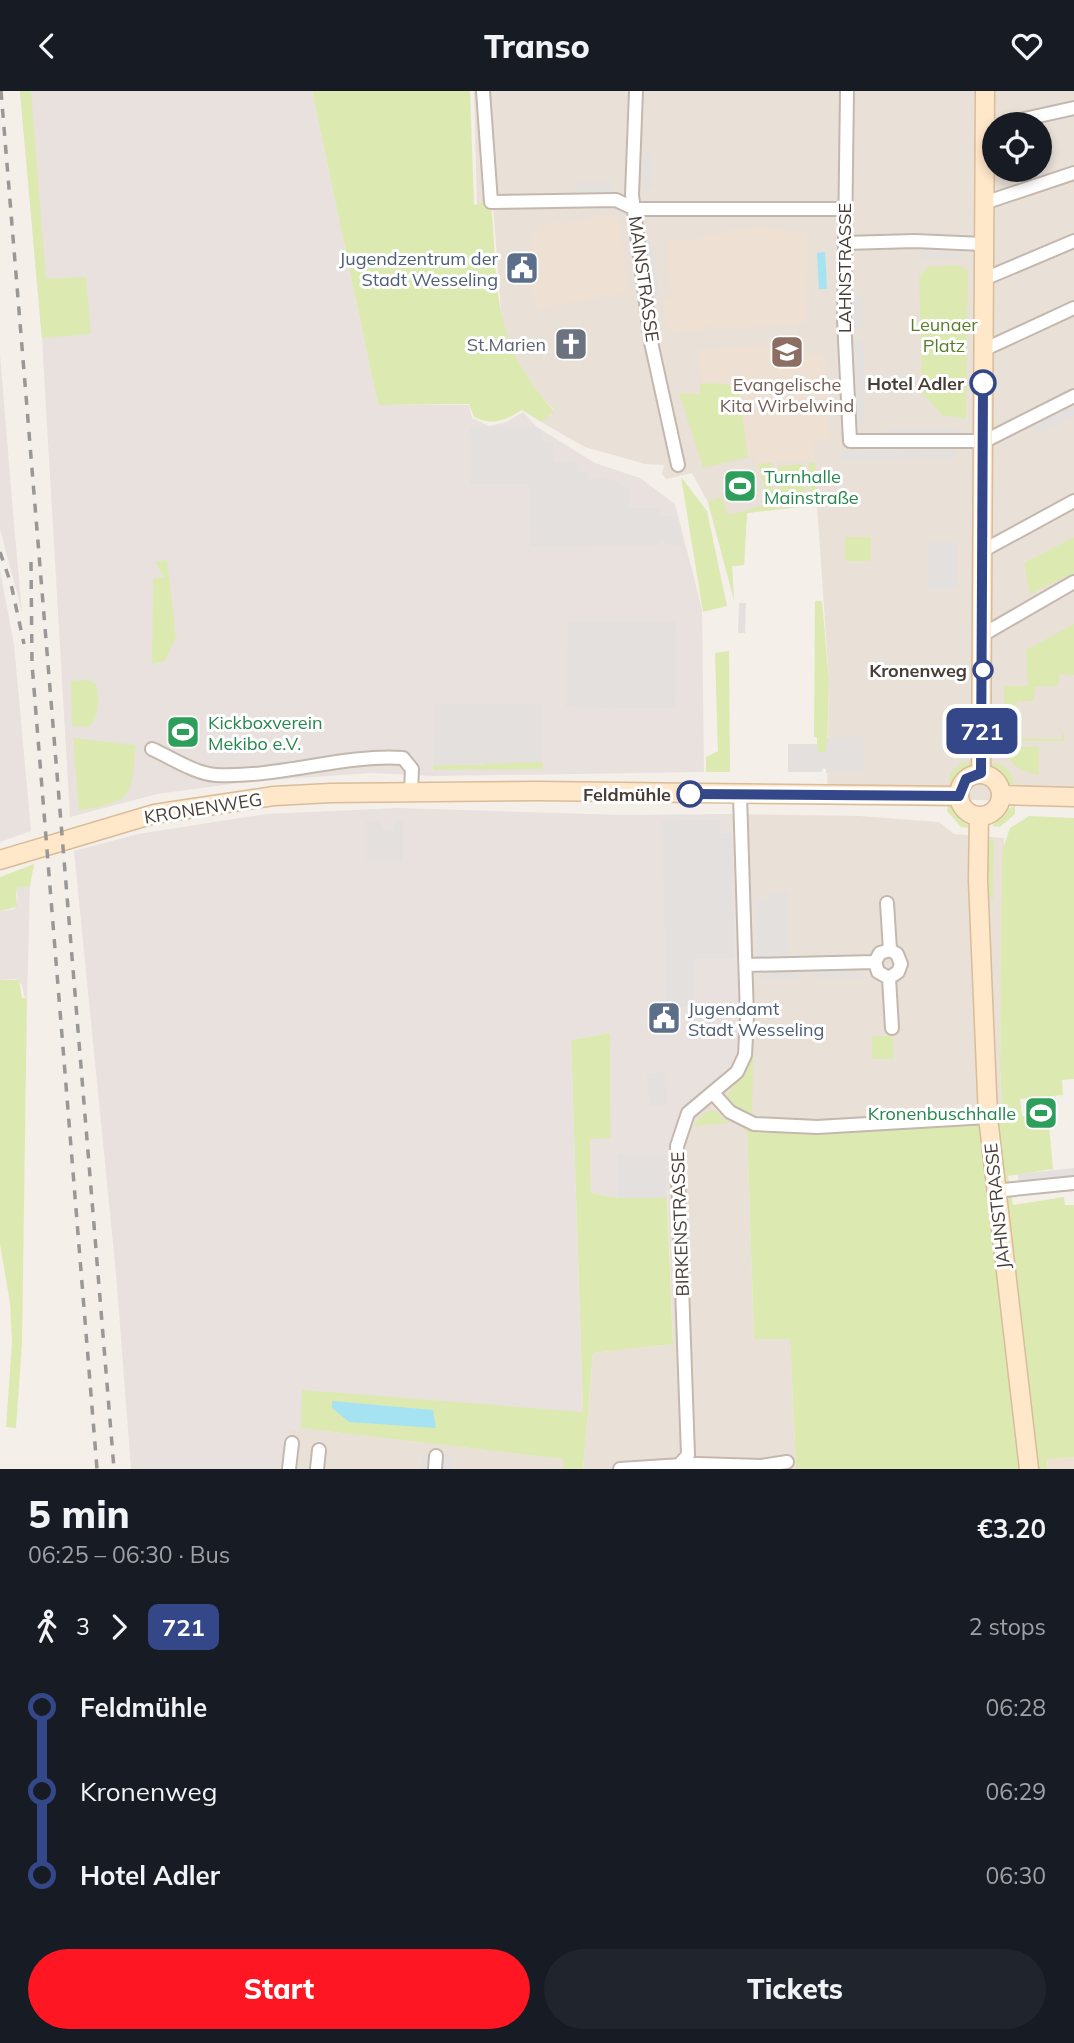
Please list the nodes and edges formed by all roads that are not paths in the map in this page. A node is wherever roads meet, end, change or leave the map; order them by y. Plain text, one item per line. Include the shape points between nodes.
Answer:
1 (483, 91) edge
2 (636, 91) edge
3 (847, 91) edge
4 (985, 91) edge
5 (1074, 108) edge
6 (990, 112) edge
7 (1052, 113) edge
8 (1074, 173) edge
9 (987, 182) edge
10 (984, 203) junction
11 (635, 209) junction
12 (843, 209) junction
13 (1074, 241) edge
14 (844, 243) junction
15 (983, 244) junction
16 (984, 279) junction
17 (1074, 308) edge
18 (984, 350) junction
19 (1074, 396) edge
20 (985, 441) junction
21 (678, 465) dead end
22 (1074, 501) edge
23 (984, 550) junction
24 (1074, 582) edge
25 (984, 634) junction
26 (152, 749) dead end
27 (981, 773) junction
28 (411, 792) junction
29 (740, 795) junction
30 (1001, 795) junction
31 (959, 796) junction
32 (1074, 797) edge
33 (979, 816) junction
34 (0, 860) edge
35 (887, 903) dead end
36 (890, 950) junction
37 (875, 962) junction
38 (746, 965) junction
39 (889, 978) junction
40 (892, 1028) dead end
41 (713, 1093) junction
42 (988, 1117) junction
43 (1074, 1183) edge
44 (994, 1191) junction
45 (292, 1443) dead end
46 (319, 1450) dead end
47 (787, 1462) dead end
48 (679, 1465) junction
49 (289, 1469) edge
50 (317, 1469) edge
51 (620, 1469) edge
52 (1029, 1469) edge

1 - 11 street via 491,202 616,200
2 - 11 street, MAINSTRASSE
3 - 12 street, LAHNSTRASSE
4 - 6 street
5 - 7 street
8 - 10 street
9 - 10 street
10 - 15 street
11 - 12 street
11 - 21 street, MAINSTRASSE via 650,331
12 - 14 street, LAHNSTRASSE
13 - 16 street
14 - 15 street
14 - 20 street, LAHNSTRASSE via 847,433 854,443
15 - 16 street
16 - 18 street
17 - 18 street
18 - 20 street
19 - 20 street
20 - 23 street
22 - 23 street
23 - 25 street
24 - 25 street
25 - 27 street
26 - 28 street, KRONENWEG via 214,775 403,758 412,769
27 - 30 street via 994,779
27 - 31 street via 966,779
28 - 29 street, KRONENWEG
28 - 34 street, KRONENWEG via 274,796 201,807 141,818
29 - 31 street, KRONENWEG
29 - 38 street, BIRKENSTRASSE
30 - 32 street
30 - 33 street via 995,810
31 - 33 street via 965,810
33 - 42 street, JAHNSTRASSE
35 - 36 street
36 - 37 street via 880,953
36 - 39 street via 901,962 898,972
37 - 38 street
37 - 39 street via 878,972
38 - 41 street, BIRKENSTRASSE via 745,1055 737,1072
39 - 40 street
41 - 42 street via 730,1112 754,1123 817,1127
41 - 48 street, BIRKENSTRASSE via 688,1113 677,1146 688,1455
42 - 44 street, JAHNSTRASSE
43 - 44 street
44 - 52 street, JAHNSTRASSE
45 - 49 street
46 - 50 street
47 - 48 street
48 - 51 street

